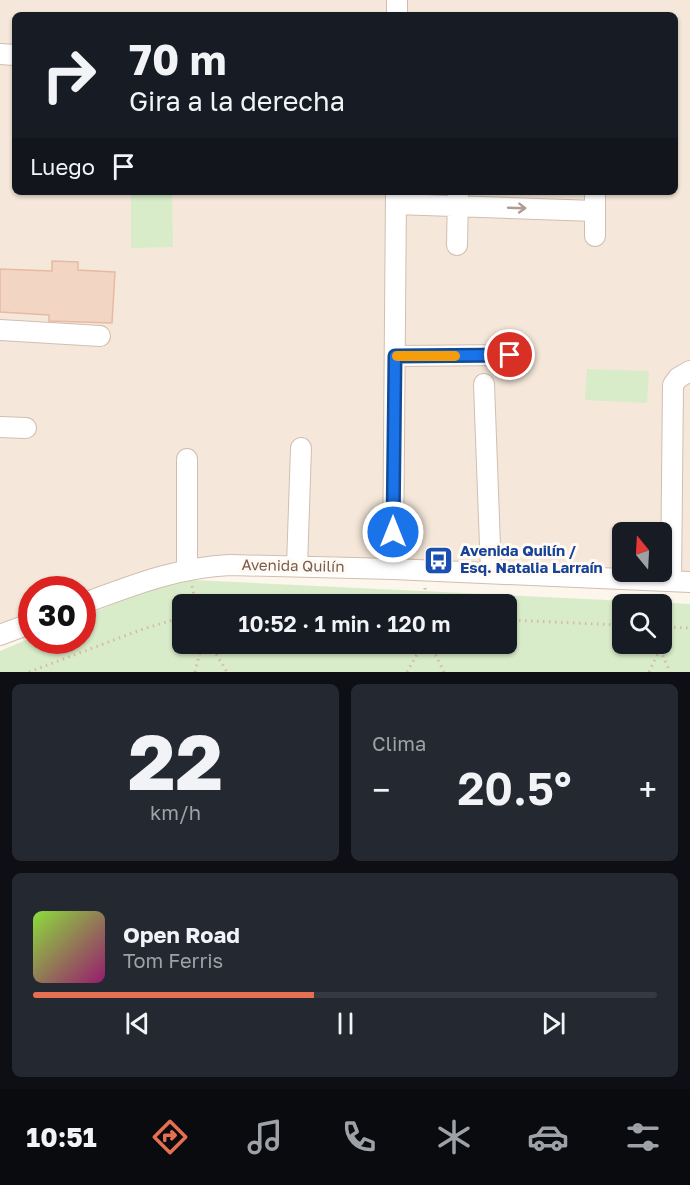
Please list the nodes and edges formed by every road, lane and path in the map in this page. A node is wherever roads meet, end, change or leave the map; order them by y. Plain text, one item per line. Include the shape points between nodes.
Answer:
1 (396, 198) edge
2 (458, 199) edge
3 (595, 202) edge
4 (595, 236) dead end
5 (456, 244) dead end
6 (0, 330) edge
7 (100, 336) dead end
8 (510, 355) dead end
9 (395, 356) junction
10 (690, 371) edge
11 (484, 384) dead end
12 (0, 427) edge
13 (26, 428) dead end
14 (301, 448) dead end
15 (187, 459) dead end
16 (297, 566) junction
17 (187, 569) junction
18 (393, 569) junction
19 (491, 573) junction
20 (680, 581) edge
21 (96, 599) edge
22 (517, 620) edge
23 (172, 621) edge
24 (612, 625) edge
25 (672, 627) edge
26 (18, 628) edge
27 (690, 628) edge
28 (0, 635) edge
29 (200, 654) edge
30 (216, 654) edge
31 (417, 654) edge
32 (435, 654) edge
33 (658, 654) edge
34 (662, 654) edge
35 (29, 672) edge
36 (195, 672) edge
37 (227, 672) edge
38 (407, 672) edge
39 (444, 672) edge
40 (649, 672) edge
41 (670, 672) edge

1 - 2 street
1 - 9 street
2 -> 3 street
2 - 5 street
3 - 4 street
6 - 7 street
8 - 9 street
9 - 18 street
10 - 20 street via 673,385
11 - 19 street
12 - 13 street
14 - 16 street
15 - 17 street
16 - 17 street, Avenida Quilín
16 - 18 street, Avenida Quilín
17 - 21 street, Avenida Quilín
18 - 19 street, Avenida Quilín
19 - 20 street, Avenida Quilín
22 - 24 path
23 - 35 path
25 - 27 path
26 - 28 street
29 - 36 path
30 - 37 path
31 - 38 path
32 - 39 path
33 - 40 path
34 - 41 path

